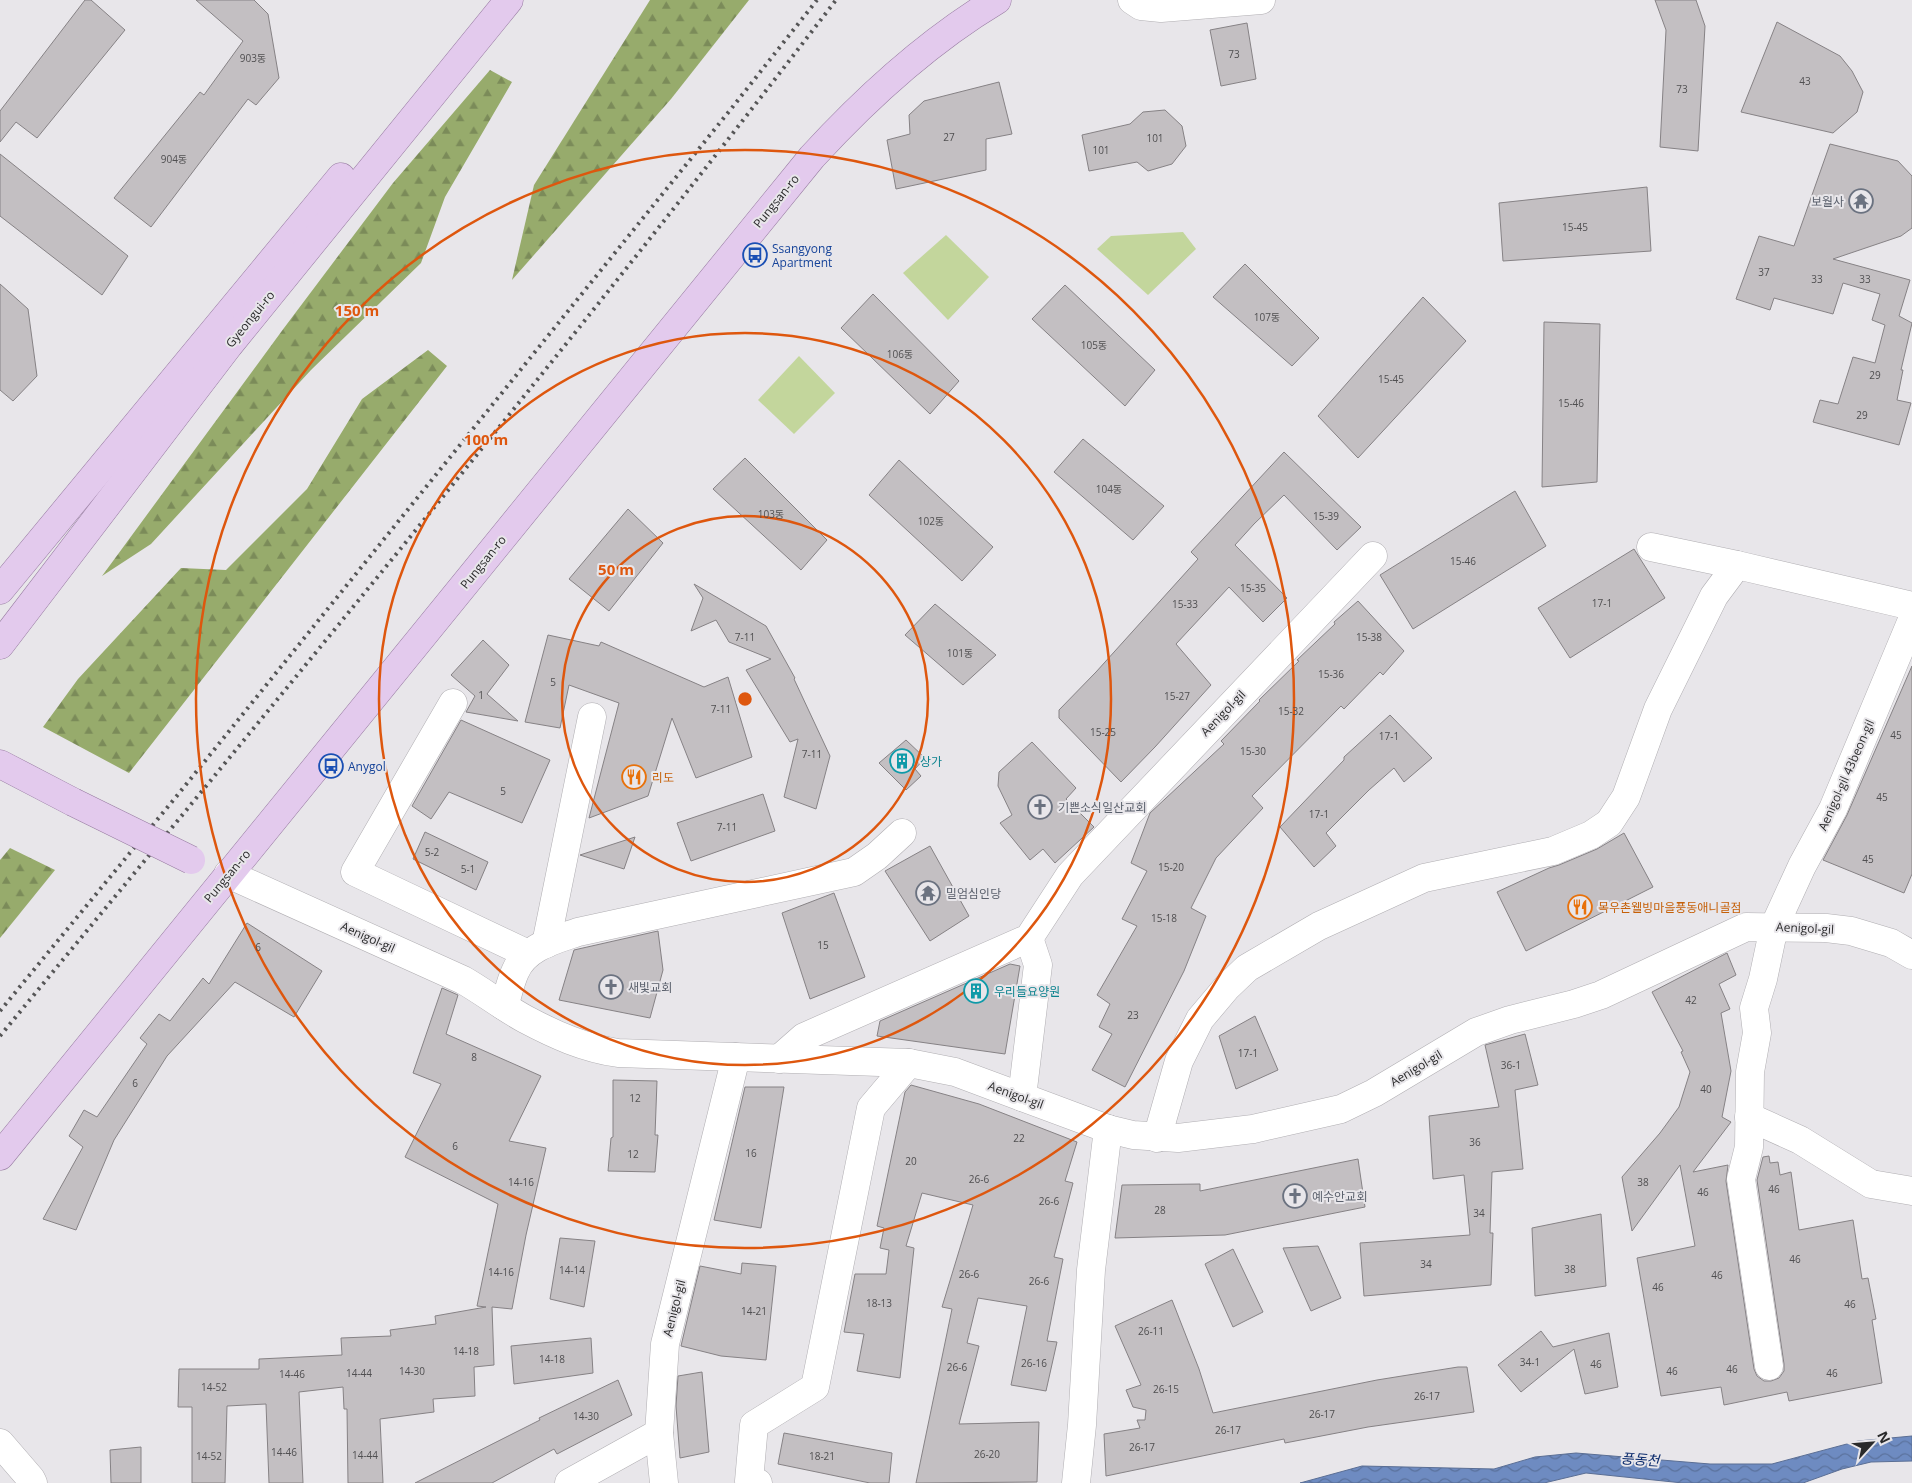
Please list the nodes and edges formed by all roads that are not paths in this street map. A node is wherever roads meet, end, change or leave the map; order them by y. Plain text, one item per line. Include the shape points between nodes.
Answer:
1 (487, 0) edge
2 (509, 0) edge
3 (997, 0) edge
4 (1132, 0) edge
5 (1261, 0) edge
6 (1650, 547) dead end
7 (1373, 556) dead end
8 (1737, 565) junction
9 (0, 590) edge
10 (1912, 606) edge
11 (1912, 620) edge
12 (0, 645) edge
13 (453, 703) dead end
14 (592, 716) dead end
15 (0, 764) edge
16 (902, 833) dead end
17 (228, 874) junction
18 (1774, 927) junction
19 (1029, 938) junction
20 (537, 949) junction
21 (1912, 955) edge
22 (504, 1006) junction
23 (736, 1057) junction
24 (779, 1058) junction
25 (909, 1064) junction
26 (1022, 1097) junction
27 (1749, 1117) junction
28 (1108, 1129) junction
29 (1157, 1138) junction
30 (0, 1156) edge
31 (1912, 1191) edge
32 (1769, 1366) dead end
33 (659, 1432) junction
34 (0, 1443) edge
35 (33, 1483) edge
36 (569, 1483) edge
37 (664, 1483) edge
38 (758, 1483) edge
39 (1076, 1483) edge

1 - 9 main road, Gyeongui-ro
2 - 12 main road, Gyeongui-ro via 229,345
3 - 17 main road, Pungsan-ro via 904,66 812,157
4 - 5 street via 1141,6 1161,8
6 - 8 street
7 - 19 street, Aenigol-gil via 1070,875
8 - 10 street
8 - 29 street via 1714,596 1658,709 1626,797 1609,823 1553,851 1424,878 1319,926 1247,968 1200,1019 1180,1062
11 - 18 street, Aenigol-gil 43beon-gil via 1833,809
13 - 20 street via 355,872
14 - 20 street
15 - 17 main road, bridge via 190,860
16 - 20 street via 854,872 578,932
17 - 22 street, Aenigol-gil via 463,980
17 - 30 main road, Pungsan-ro
18 - 21 street, Aenigol-gil via 1851,931 1891,943
18 - 27 street, Aenigol-gil 43beon-gil via 1754,1008 1757,1033 1750,1072
18 - 29 street, Aenigol-gil via 1746,927 1601,995 1476,1032 1341,1109 1253,1130
19 - 24 street via 804,1037
19 - 26 street via 1038,964
20 - 22 street via 515,971
22 - 23 street, Aenigol-gil via 572,1042 595,1049 618,1053
23 - 24 street, Aenigol-gil
23 - 33 street, Aenigol-gil via 665,1344
24 - 25 street, Aenigol-gil
25 - 26 street, Aenigol-gil via 954,1072
25 - 38 street via 871,1108 815,1387 754,1425 749,1481
26 - 28 street, Aenigol-gil
27 - 31 street via 1800,1140 1871,1184
27 - 32 street, Aenigol-gil 43beon-gil via 1749,1147 1741,1179
28 - 29 street, Aenigol-gil
28 - 39 street via 1091,1270
33 - 36 street
33 - 37 street, Aenigol-gil
34 - 35 street

